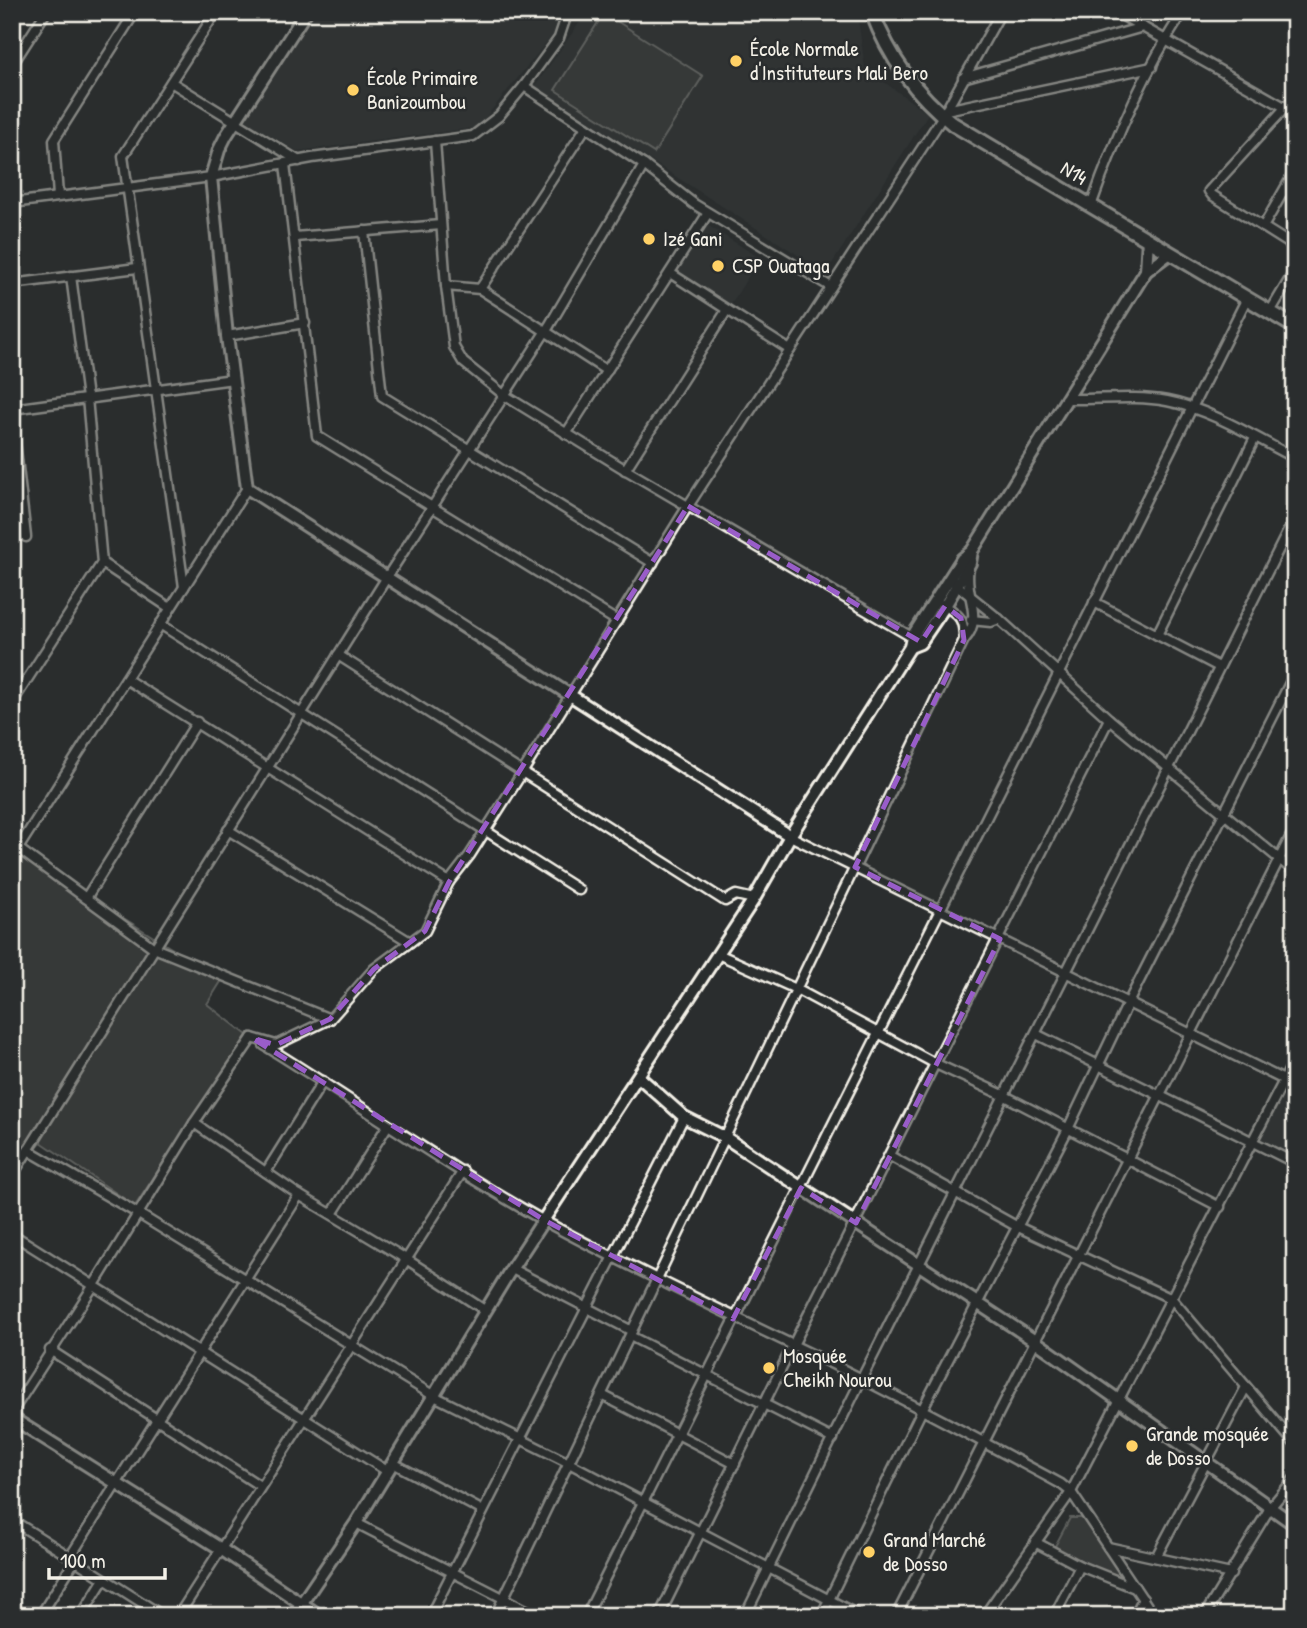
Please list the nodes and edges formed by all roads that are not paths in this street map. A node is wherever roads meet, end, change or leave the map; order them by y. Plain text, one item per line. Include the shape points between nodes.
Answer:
1 (46, 12) edge
2 (135, 12) edge
3 (203, 12) edge
4 (565, 12) edge
5 (872, 12) edge
6 (1001, 12) edge
7 (1116, 12) edge
8 (1183, 12) edge
9 (301, 14) edge
10 (214, 15) edge
11 (1143, 27) junction
12 (1165, 40) junction
13 (12, 65) edge
14 (1152, 68) junction
15 (963, 78) junction
16 (171, 82) junction
17 (524, 86) junction
18 (1295, 97) edge
19 (1285, 107) junction
20 (945, 113) junction
21 (1295, 113) edge
22 (236, 122) junction
23 (586, 127) junction
24 (435, 141) junction
25 (299, 161) junction
26 (285, 164) junction
27 (644, 165) junction
28 (1295, 172) edge
29 (211, 177) junction
30 (1292, 184) edge
31 (126, 186) junction
32 (58, 196) junction
33 (12, 203) edge
34 (1091, 206) junction
35 (708, 213) junction
36 (442, 225) junction
37 (1263, 227) junction
38 (364, 230) junction
39 (295, 237) junction
40 (1147, 239) junction
41 (1295, 247) edge
42 (1170, 253) junction
43 (137, 268) junction
44 (1295, 270) edge
45 (1146, 271) junction
46 (670, 273) junction
47 (71, 276) junction
48 (12, 284) edge
49 (446, 286) junction
50 (831, 287) junction
51 (480, 289) junction
52 (1247, 298) junction
53 (727, 310) junction
54 (1270, 312) junction
55 (305, 323) junction
56 (1295, 327) edge
57 (545, 331) junction
58 (227, 336) junction
59 (789, 351) junction
60 (607, 371) junction
61 (233, 379) junction
62 (154, 389) junction
63 (504, 395) junction
64 (87, 398) junction
65 (1065, 400) junction
66 (1192, 408) junction
67 (12, 409) edge
68 (12, 415) edge
69 (566, 434) junction
70 (1255, 438) junction
71 (469, 449) junction
72 (1295, 458) edge
73 (625, 470) junction
74 (247, 488) junction
75 (688, 506) junction
76 (431, 508) junction
77 (1295, 517) edge
78 (26, 537) dead end
79 (971, 557) junction
80 (102, 563) junction
81 (653, 563) junction
82 (387, 577) junction
83 (954, 582) junction
84 (184, 587) junction
85 (971, 598) junction
86 (1094, 602) junction
87 (941, 603) junction
88 (170, 608) junction
89 (961, 618) junction
90 (999, 620) junction
91 (617, 621) junction
92 (160, 624) junction
93 (976, 624) junction
94 (1157, 635) junction
95 (964, 640) junction
96 (914, 642) junction
97 (338, 654) junction
98 (1219, 667) junction
99 (1058, 672) junction
100 (1295, 673) edge
101 (126, 679) junction
102 (571, 695) junction
103 (12, 703) edge
104 (301, 714) junction
105 (1110, 719) junction
106 (197, 722) junction
107 (269, 768) junction
108 (1169, 768) junction
109 (522, 773) junction
110 (1223, 813) junction
111 (1295, 828) edge
112 (228, 830) junction
113 (485, 831) junction
114 (790, 835) junction
115 (15, 846) edge
116 (12, 858) edge
117 (1279, 859) junction
118 (855, 867) junction
119 (1295, 872) edge
120 (449, 882) junction
121 (579, 890) dead end
122 (86, 898) junction
123 (754, 899) junction
124 (940, 910) junction
125 (1000, 939) junction
126 (410, 942) junction
127 (154, 948) junction
128 (718, 954) junction
129 (1066, 972) junction
130 (796, 989) junction
131 (1128, 1003) junction
132 (330, 1019) junction
133 (878, 1033) junction
134 (1036, 1034) junction
135 (1191, 1034) junction
136 (252, 1038) junction
137 (1295, 1059) edge
138 (936, 1064) junction
139 (1098, 1064) junction
140 (639, 1077) junction
141 (1284, 1080) junction
142 (323, 1081) junction
143 (1005, 1096) junction
144 (1160, 1096) junction
145 (684, 1117) junction
146 (194, 1123) junction
147 (388, 1125) junction
148 (1068, 1129) junction
149 (726, 1138) junction
150 (1252, 1142) junction
151 (12, 1145) edge
152 (26, 1153) junction
153 (890, 1156) junction
154 (1128, 1159) junction
155 (1295, 1163) edge
156 (463, 1171) junction
157 (266, 1172) junction
158 (12, 1176) edge
159 (800, 1188) junction
160 (956, 1192) junction
161 (299, 1195) junction
162 (1220, 1207) junction
163 (137, 1213) junction
164 (332, 1214) junction
165 (544, 1220) junction
166 (856, 1223) junction
167 (1016, 1226) junction
168 (12, 1234) edge
169 (612, 1256) junction
170 (1078, 1257) junction
171 (406, 1259) junction
172 (920, 1265) junction
173 (512, 1269) junction
174 (246, 1280) junction
175 (656, 1280) junction
176 (94, 1285) junction
177 (1172, 1300) junction
178 (977, 1303) junction
179 (586, 1307) junction
180 (486, 1311) junction
181 (733, 1319) junction
182 (631, 1334) junction
183 (1035, 1341) junction
184 (352, 1345) junction
185 (793, 1345) junction
186 (50, 1350) junction
187 (201, 1353) junction
188 (707, 1375) junction
189 (861, 1380) junction
190 (1246, 1387) junction
191 (602, 1395) junction
192 (434, 1396) junction
193 (1120, 1401) junction
194 (766, 1403) junction
195 (922, 1410) junction
196 (12, 1412) edge
197 (12, 1418) edge
198 (304, 1418) junction
199 (156, 1420) junction
200 (678, 1434) junction
201 (519, 1438) junction
202 (833, 1439) junction
203 (984, 1443) junction
204 (1295, 1444) edge
205 (1205, 1462) junction
206 (569, 1463) junction
207 (735, 1464) junction
208 (390, 1467) junction
209 (1295, 1478) edge
210 (117, 1483) junction
211 (260, 1486) junction
212 (1072, 1492) junction
213 (642, 1501) junction
214 (1270, 1508) junction
215 (482, 1511) junction
216 (12, 1520) edge
217 (356, 1523) junction
218 (1295, 1525) edge
219 (702, 1532) junction
220 (1035, 1542) junction
221 (1108, 1547) junction
222 (221, 1549) junction
223 (1156, 1557) junction
224 (73, 1559) junction
225 (1080, 1566) junction
226 (768, 1569) junction
227 (453, 1572) junction
228 (1231, 1574) junction
229 (104, 1578) junction
230 (1135, 1588) junction
231 (504, 1598) junction
232 (829, 1599) junction
233 (1143, 1599) junction
234 (301, 1603) junction
235 (40, 1616) edge
236 (80, 1616) edge
237 (163, 1616) edge
238 (178, 1616) edge
239 (293, 1616) edge
240 (320, 1616) edge
241 (430, 1616) edge
242 (495, 1616) edge
243 (538, 1616) edge
244 (586, 1616) edge
245 (659, 1616) edge
246 (745, 1616) edge
247 (821, 1616) edge
248 (860, 1616) edge
249 (896, 1616) edge
250 (984, 1616) edge
251 (1054, 1616) edge
252 (1134, 1616) edge
253 (1154, 1616) edge
254 (1205, 1616) edge

1 - 13 street
2 - 32 street via 54,140
3 - 10 street
4 - 17 street via 559,38
5 - 20 main road, N14 via 899,68
6 - 15 street
7 - 11 street
8 - 12 street
9 - 22 main road
10 - 16 street
11 - 12 street
11 - 15 street
12 - 14 street
12 - 19 street
14 - 20 street
14 - 34 street via 1111,150
15 - 20 street
16 - 22 street
16 - 31 street via 122,156
17 - 23 street
17 - 24 street via 499,116 473,136
18 - 19 street
19 - 21 street
19 - 37 street via 1209,191
20 - 34 main road, N14
20 - 50 street
22 - 25 street
22 - 29 main road via 219,150
23 - 27 street
23 - 51 street
24 - 25 street
24 - 36 street
25 - 26 street
26 - 29 street
26 - 39 street
27 - 35 street
27 - 57 street
28 - 30 street
29 - 31 street
29 - 58 main road
30 - 37 street
31 - 32 street
31 - 43 street
32 - 33 street
34 - 40 main road, N14
35 - 46 street
35 - 50 street
36 - 38 street
36 - 49 street
37 - 41 street
38 - 39 street
38 - 71 street via 382,396
39 - 55 street
40 - 42 main road, N14
40 - 45 main road
42 - 45 main road
42 - 52 main road, N14
43 - 47 street
43 - 62 street
44 - 54 street
45 - 65 main road
46 - 53 street
46 - 60 street
47 - 48 street
47 - 64 street
49 - 51 street
49 - 63 street via 454,347 463,362
50 - 59 street
51 - 57 street
52 - 54 main road, N14
52 - 66 street
53 - 59 street
53 - 73 street
54 - 56 main road, N14
55 - 58 street
55 - 76 street via 317,436
57 - 60 street
57 - 63 street
58 - 61 main road
59 - 75 street
60 - 69 street
61 - 62 street
61 - 74 main road
62 - 64 street
62 - 84 street
63 - 69 street
63 - 71 street
64 - 67 street
64 - 80 street
65 - 66 street via 1143,398
65 - 79 main road
66 - 70 street
66 - 86 street
68 - 78 street
69 - 73 street
70 - 72 street
70 - 94 street
71 - 76 street
71 - 81 street
73 - 75 street
74 - 82 main road
74 - 84 street
75 - 81 street
75 - 96 street
76 - 82 street
76 - 91 street
77 - 98 street
79 - 83 main road
79 - 85 street
80 - 88 street
80 - 103 street
81 - 91 street
82 - 97 street
82 - 102 main road
83 - 85 street
83 - 87 main road
84 - 88 street
85 - 90 street
85 - 93 street
86 - 94 street
86 - 99 street
87 - 89 street
87 - 96 main road
88 - 92 street
89 - 93 street
89 - 95 street
90 - 93 street
90 - 99 street
91 - 102 street
92 - 101 street
92 - 104 street
93 - 95 street
94 - 98 street
95 - 118 street
96 - 114 main road
97 - 104 street
97 - 109 street
98 - 108 street
99 - 105 street
99 - 124 street
100 - 110 street
101 - 106 street
101 - 115 street
102 - 109 street
102 - 114 main road
104 - 107 street
104 - 113 street
105 - 108 street
105 - 125 street
106 - 107 street
106 - 122 street
107 - 112 street
107 - 120 street
108 - 110 street
108 - 129 street
109 - 113 street
109 - 123 street via 725,901 736,895
110 - 117 street
110 - 131 street
111 - 117 street
112 - 126 street
112 - 127 street
113 - 120 street
113 - 121 street
114 - 118 street
114 - 123 main road
115 - 116 street
115 - 122 street
117 - 119 street
117 - 135 street
118 - 124 street
118 - 130 street
120 - 126 street via 425,930
122 - 127 street
123 - 128 main road
124 - 125 street
124 - 133 street
125 - 129 street
125 - 138 street
126 - 132 street via 374,969
127 - 132 street
127 - 152 street
128 - 130 street
128 - 140 main road
129 - 131 street
129 - 134 street
130 - 133 street
130 - 149 street
131 - 135 street
131 - 139 street
132 - 136 street via 276,1045
133 - 138 street
133 - 159 street
134 - 139 street
134 - 143 street
135 - 141 street
135 - 144 street
136 - 142 street
136 - 146 street
137 - 141 street
138 - 143 street
138 - 153 street
139 - 144 street
139 - 148 street
140 - 145 main road
140 - 165 main road
141 - 150 street
142 - 147 street
142 - 157 street
143 - 148 street
143 - 160 street
144 - 150 street
144 - 154 street
145 - 149 main road
145 - 169 street
146 - 157 street
146 - 163 street
147 - 156 street
147 - 164 street
148 - 154 street
148 - 167 street
149 - 159 main road
149 - 175 street
150 - 155 street
150 - 162 street
151 - 152 street
152 - 158 street
152 - 163 street
153 - 160 street
153 - 166 street
154 - 162 street
154 - 170 street
156 - 165 street
156 - 171 street
157 - 161 street
159 - 166 main road
159 - 181 street
160 - 167 street
160 - 172 street
161 - 164 street
161 - 174 street
162 - 177 street
163 - 174 street
163 - 176 street
164 - 171 street
165 - 169 street
165 - 173 main road
166 - 172 main road
166 - 185 street
167 - 170 street
167 - 178 street
168 - 176 street
169 - 175 street
169 - 179 street
170 - 177 street
170 - 183 street
171 - 180 street
171 - 184 street
172 - 178 main road
172 - 189 street
173 - 179 street
173 - 180 main road
174 - 184 street
174 - 187 street
175 - 181 street
175 - 182 street
176 - 186 street
176 - 187 street
177 - 190 street
177 - 193 street
178 - 183 main road
178 - 195 street
179 - 182 street
179 - 201 street
180 - 192 main road
181 - 185 street
181 - 188 street
182 - 188 street
182 - 191 street
183 - 193 main road
183 - 203 street
184 - 192 street
184 - 198 street
185 - 189 street
185 - 194 street
186 - 196 street
186 - 199 street
187 - 198 street
187 - 199 street
188 - 194 street
188 - 200 street
189 - 195 street
189 - 202 street
190 - 204 street
190 - 205 street
191 - 200 street
191 - 206 street
192 - 201 street
192 - 208 main road
193 - 205 main road
193 - 212 street
194 - 202 street
194 - 207 street
195 - 203 street
195 - 232 street
197 - 210 main road
198 - 208 street
198 - 211 street
199 - 210 street
199 - 211 street
200 - 207 street
200 - 213 street
201 - 206 street
201 - 215 street
202 - 226 street
203 - 212 street
203 - 249 street
205 - 214 main road
205 - 223 street
206 - 213 street
206 - 231 street
207 - 219 street
208 - 215 street
208 - 217 main road
209 - 214 street
210 - 222 main road
210 - 224 street
211 - 222 street
212 - 220 street
212 - 221 street
213 - 219 street
213 - 244 street
214 - 218 main road
214 - 228 street
215 - 227 street
216 - 224 street
217 - 227 street
217 - 234 main road
219 - 226 street
219 - 245 street
220 - 225 street
220 - 250 street
221 - 223 street
221 - 230 street
222 - 234 main road
222 - 238 street
223 - 228 street
224 - 229 street
224 - 235 street
225 - 230 street
225 - 251 street
226 - 232 street
226 - 246 street
227 - 231 street
227 - 241 street
228 - 254 street
229 - 236 street
229 - 237 street
230 - 233 street
231 - 242 street
231 - 243 street
232 - 247 street
232 - 248 street
233 - 252 street
233 - 253 street
234 - 239 main road
234 - 240 main road

